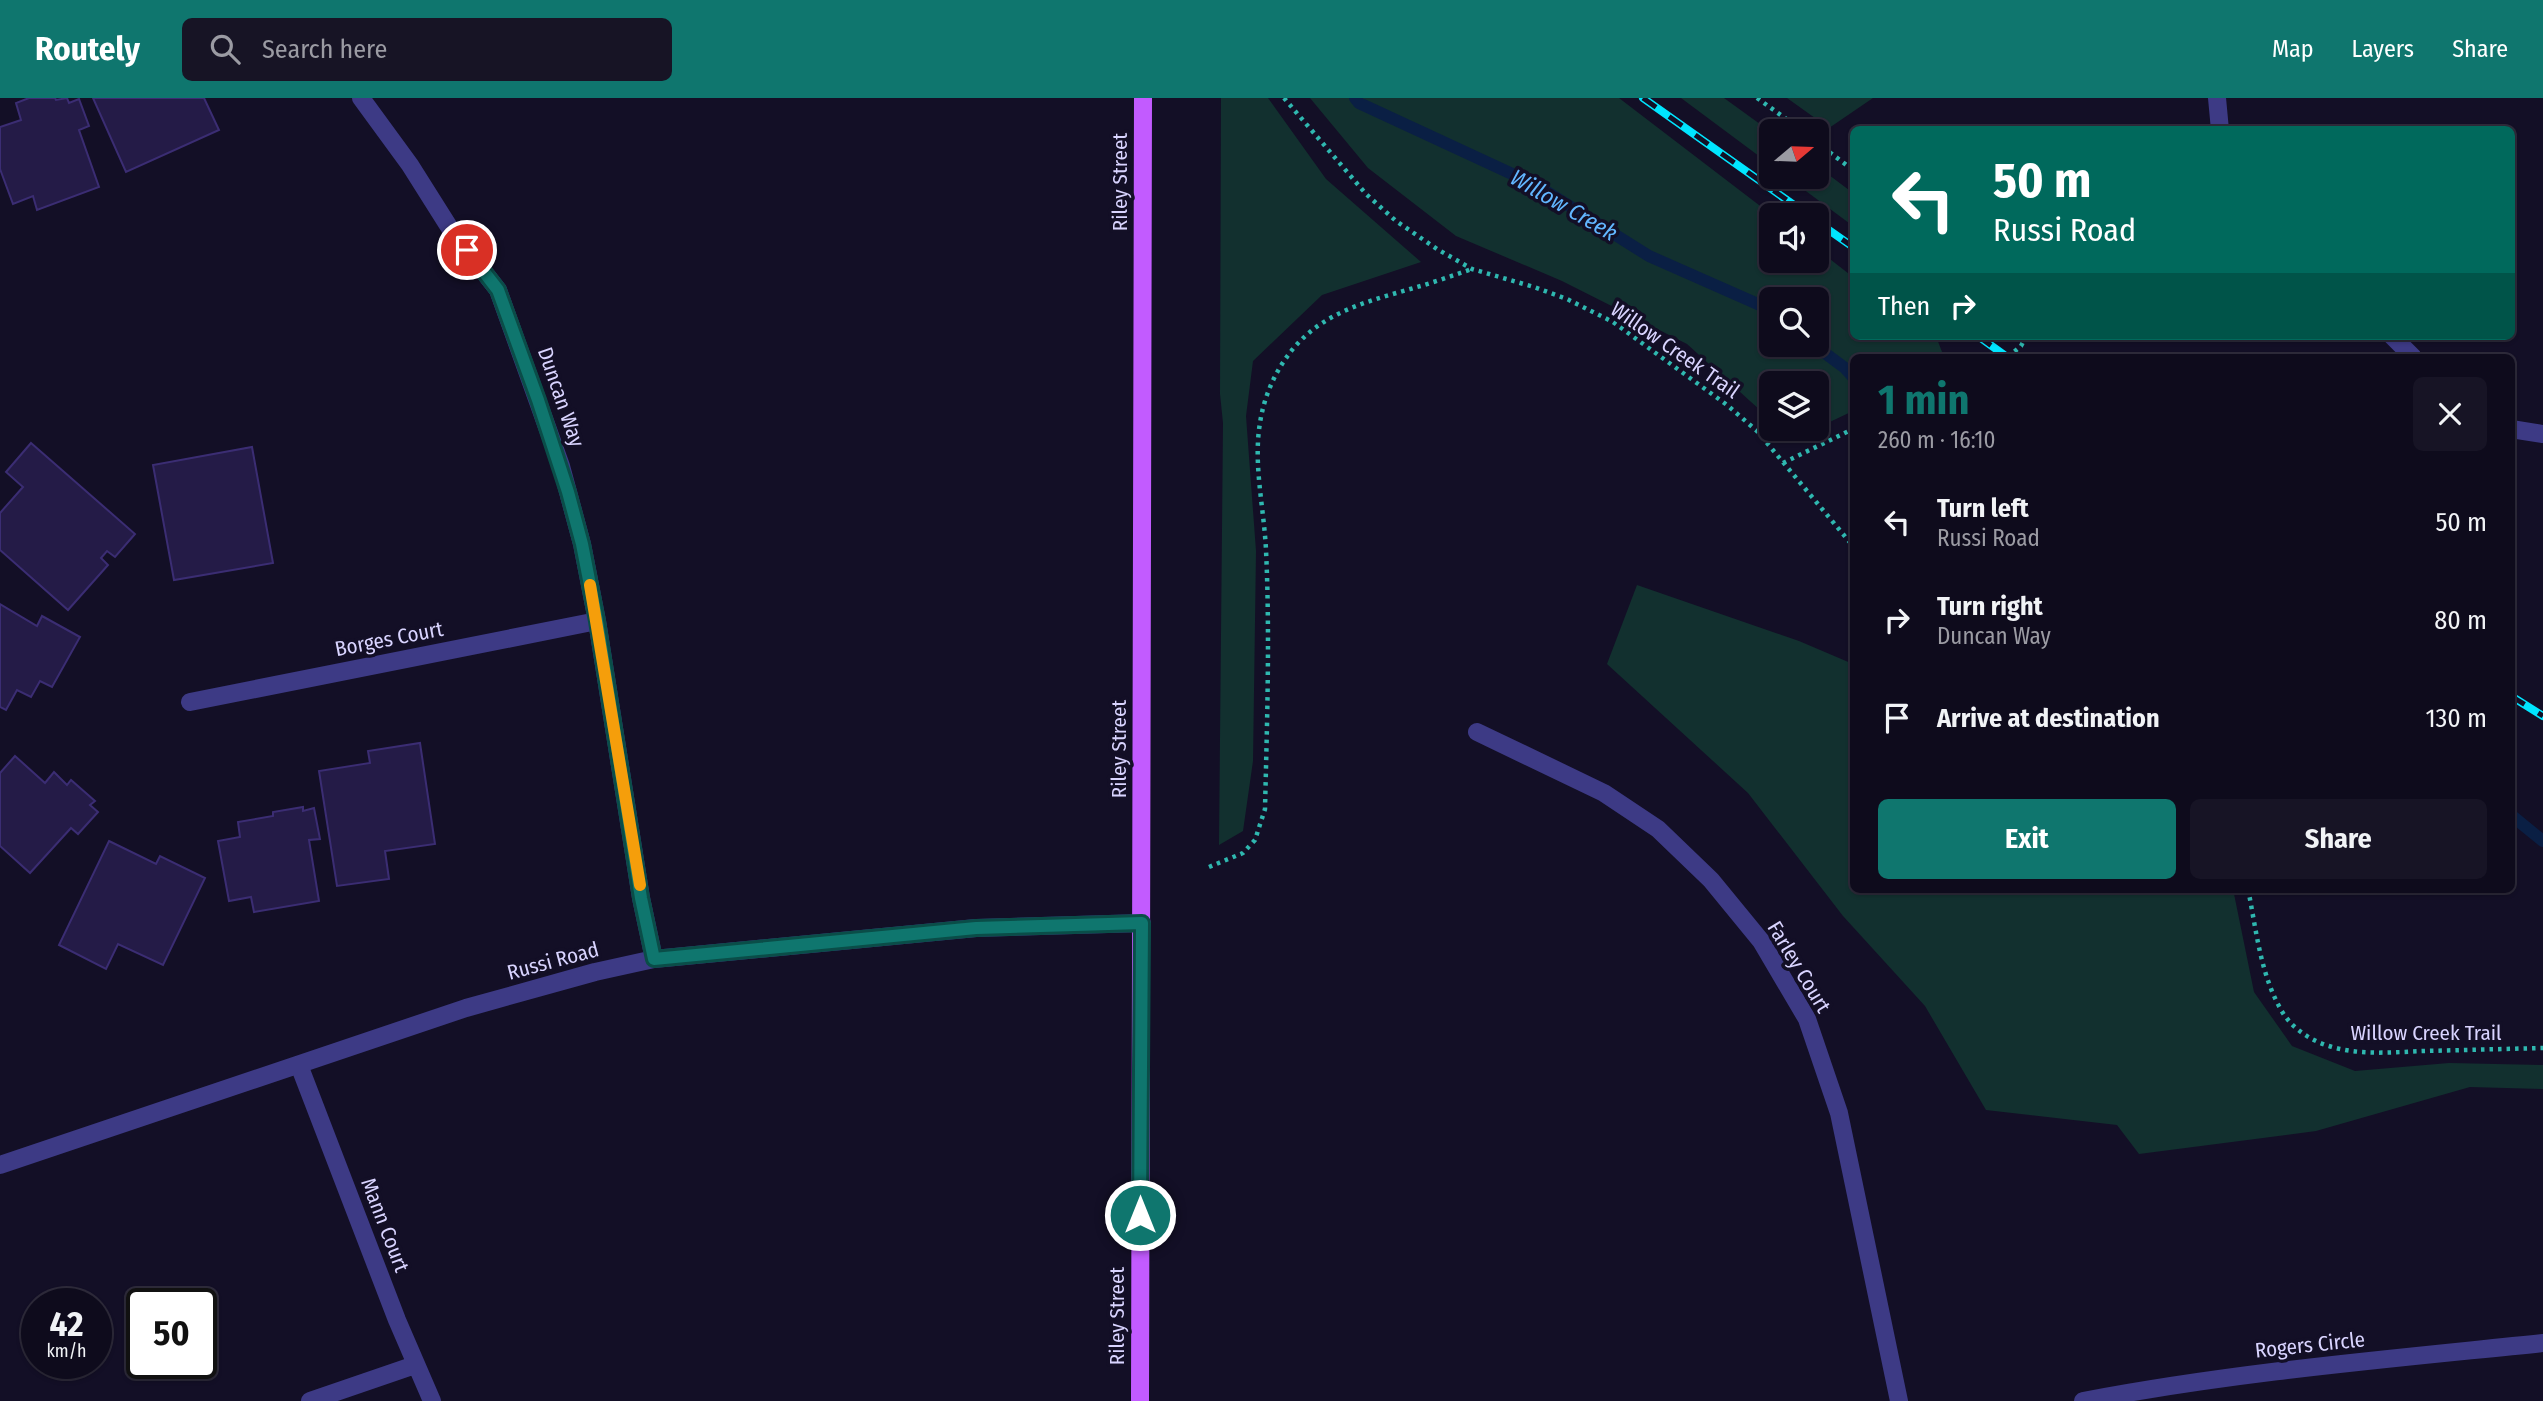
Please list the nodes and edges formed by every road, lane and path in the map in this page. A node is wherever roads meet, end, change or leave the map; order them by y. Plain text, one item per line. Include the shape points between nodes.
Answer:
1 (361, 98) edge
2 (1143, 98) edge
3 (1284, 98) edge
4 (1757, 98) edge
5 (2217, 98) edge
6 (1786, 119) edge
7 (2220, 126) edge
8 (1829, 152) edge
9 (1850, 168) edge
10 (1472, 269) junction
11 (2024, 340) edge
12 (2396, 340) edge
13 (2012, 354) edge
14 (2410, 354) edge
15 (1850, 430) edge
16 (2515, 430) edge
17 (2543, 434) edge
18 (1783, 463) junction
19 (1850, 542) edge
20 (597, 621) junction
21 (190, 702) dead end
22 (1477, 732) dead end
23 (1209, 867) dead end
24 (2249, 893) edge
25 (1142, 923) junction
26 (654, 959) junction
27 (2543, 1048) edge
28 (299, 1065) junction
29 (0, 1165) edge
30 (2543, 1343) edge
31 (415, 1365) junction
32 (310, 1401) edge
33 (432, 1401) edge
34 (1140, 1401) edge
35 (1899, 1401) edge
36 (2083, 1401) edge

1 - 20 street, Duncan Way via 498,290 561,466
2 - 25 main road, Riley Street
3 - 10 path, Willow Creek Trail via 1366,194 1406,228
4 - 6 path
5 - 7 street
8 - 9 path
10 - 18 path, Willow Creek Trail via 1567,299 1613,322 1727,405 1757,431
10 - 23 path via 1362,304 1310,331 1278,370 1266,396 1259,424 1266,550 1265,809 1255,840 1243,853
11 - 13 path
12 - 14 street
15 - 18 path
16 - 17 street
18 - 19 path, Willow Creek Trail
20 - 21 street, Borges Court
20 - 26 street, Duncan Way
22 - 35 street, Farley Court via 1604,793 1658,830 1711,880 1761,941 1807,1018 1839,1113
24 - 27 path, Willow Creek Trail via 2270,985 2280,1009 2308,1037 2330,1047 2379,1053
25 - 26 street, Russi Road via 976,928
25 - 34 main road, Riley Street
26 - 28 street, Russi Road via 466,1008
28 - 29 street, Russi Road
28 - 31 street, Mann Court
30 - 36 street, Rogers Circle via 2224,1378
31 - 32 street
31 - 33 street, Mann Court

